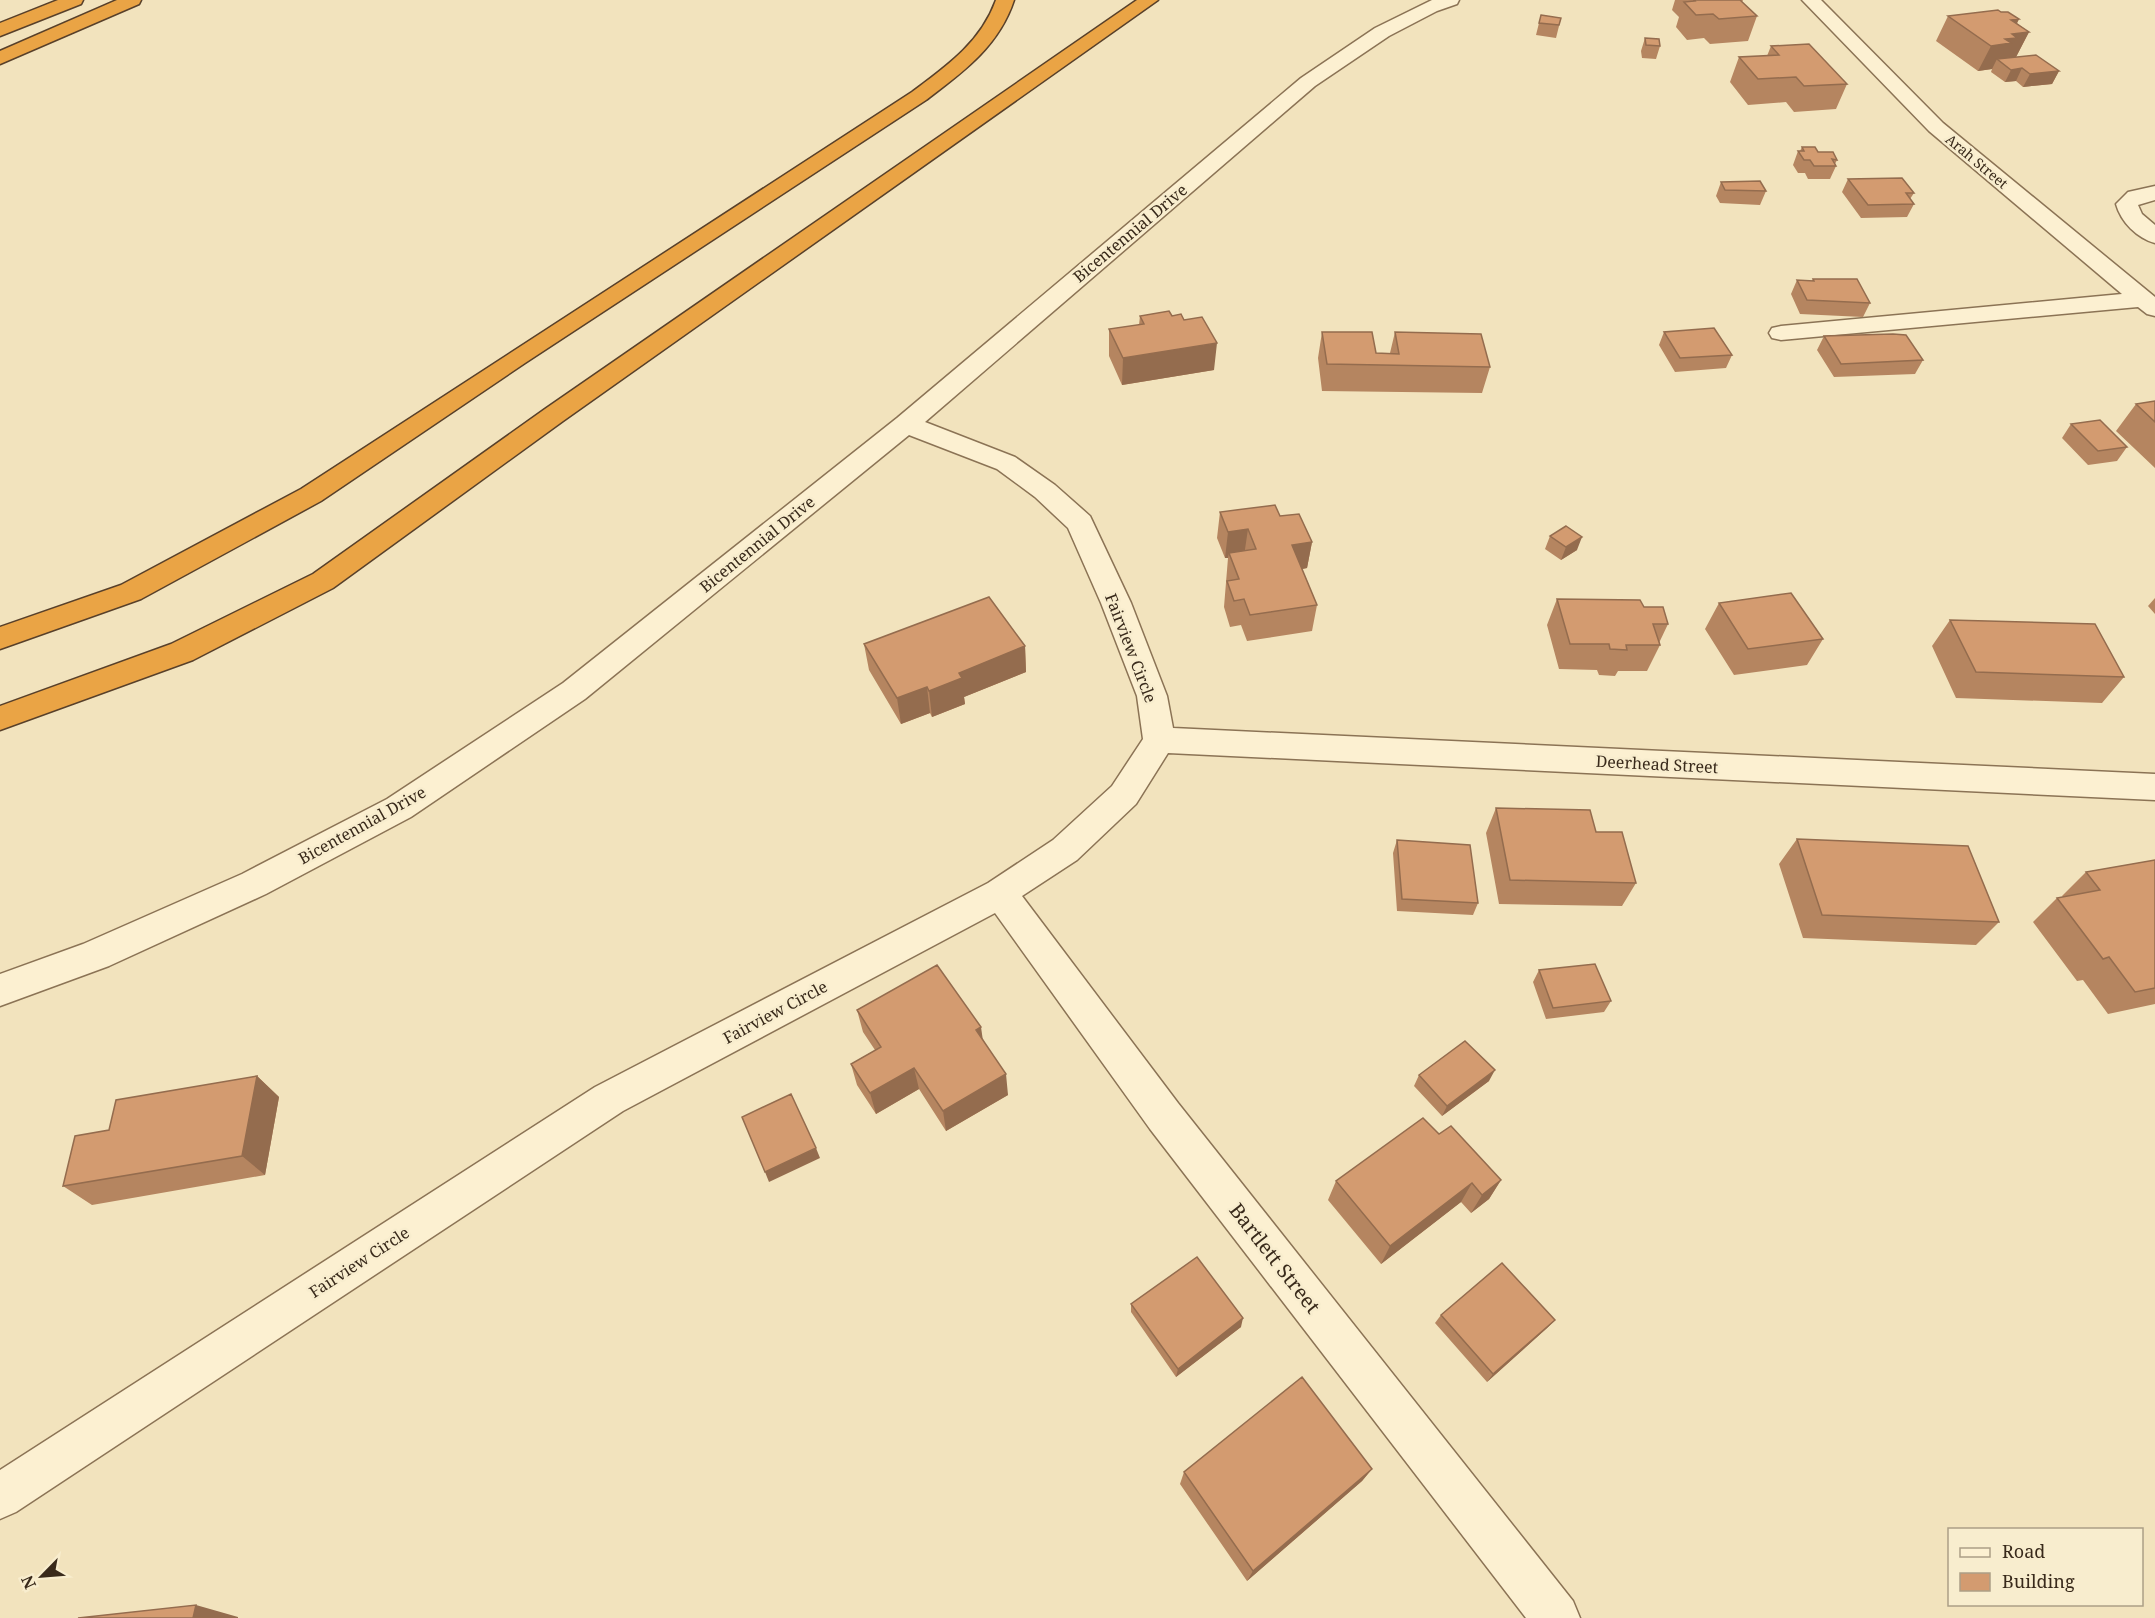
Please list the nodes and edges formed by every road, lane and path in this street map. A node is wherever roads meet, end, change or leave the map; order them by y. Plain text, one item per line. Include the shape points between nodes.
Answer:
1 (74, 0) edge
2 (132, 0) edge
3 (1005, 0) edge
4 (1149, 0) edge
5 (1450, 0) edge
6 (1811, 0) edge
7 (0, 30) edge
8 (0, 58) edge
9 (2155, 193) edge
10 (2155, 236) edge
11 (2149, 304) edge
12 (1781, 333) dead end
13 (906, 424) junction
14 (0, 638) edge
15 (0, 718) edge
16 (1159, 740) junction
17 (2155, 787) edge
18 (1000, 893) junction
19 (0, 990) edge
20 (0, 1496) edge
21 (1556, 1618) edge

1 - 7 highway
2 - 8 highway
3 - 14 highway via 1001,17 970,57 919,96 310,495 131,592
4 - 15 highway via 323,580 182,652
5 - 13 street, Bicentennial Drive via 1382,32 1308,81
6 - 11 street, Arah Street via 1936,127
9 - 10 street via 2127,204 2136,221
11 - 12 street
13 - 16 street, Fairview Circle via 1006,462 1046,491 1080,523 1152,696
13 - 19 street, Bicentennial Drive via 574,692 399,808 243,889 96,955
16 - 17 street, Deerhead Street
16 - 18 street, Fairview Circle via 1124,795 1065,850
18 - 20 street, Fairview Circle via 609,1099
18 - 21 street, Bartlett Street via 1164,1116

